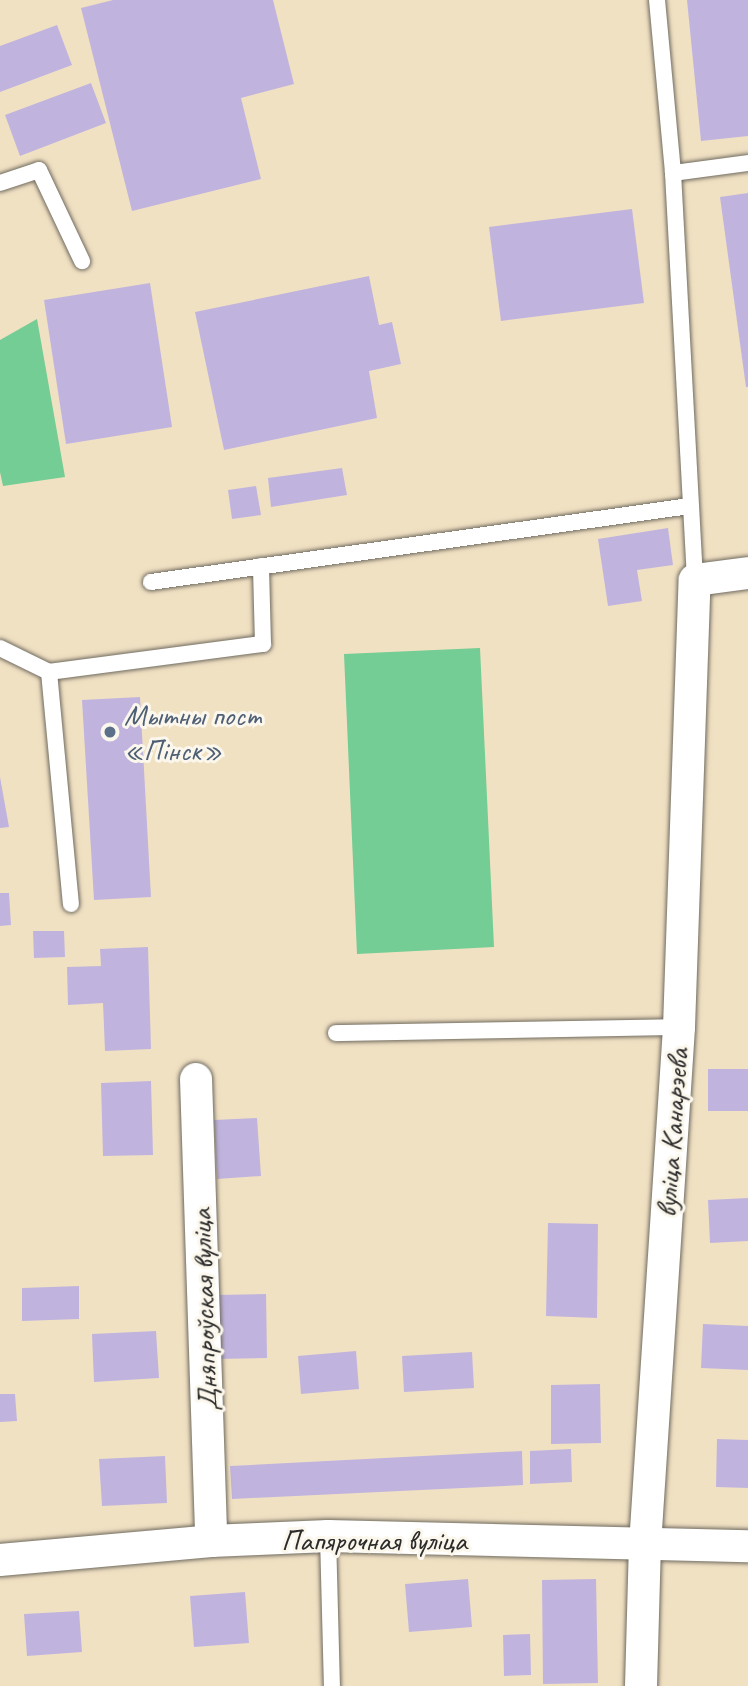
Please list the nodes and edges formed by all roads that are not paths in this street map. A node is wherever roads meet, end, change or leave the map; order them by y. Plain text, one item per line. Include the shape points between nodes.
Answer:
1 (657, 0) edge
2 (748, 163) edge
3 (673, 173) junction
4 (0, 183) edge
5 (82, 261) dead end
6 (690, 506) junction
7 (261, 566) junction
8 (748, 573) edge
9 (695, 580) junction
10 (151, 582) dead end
11 (0, 648) edge
12 (49, 672) junction
13 (71, 904) dead end
14 (679, 1027) junction
15 (336, 1033) dead end
16 (197, 1079) dead end
17 (328, 1536) junction
18 (211, 1541) junction
19 (645, 1545) junction
20 (748, 1546) edge
21 (0, 1560) edge
22 (332, 1686) edge
23 (641, 1686) edge

1 - 3 lane
2 - 3 lane
3 - 6 lane
4 - 5 lane via 38,170
6 - 7 lane
6 - 9 lane
7 - 10 lane
7 - 12 lane via 263,645
8 - 9 street
9 - 14 street, вуліца Канарэева
11 - 12 lane
12 - 13 lane
14 - 15 lane
14 - 19 street, вуліца Канарэева
16 - 18 street, Дняпроўская вуліца
17 - 18 street, Папярочная вуліца
17 - 19 street, Папярочная вуліца
17 - 22 lane
18 - 21 street, Папярочная вуліца
19 - 20 street, Папярочная вуліца
19 - 23 street, вуліца Канарэева

